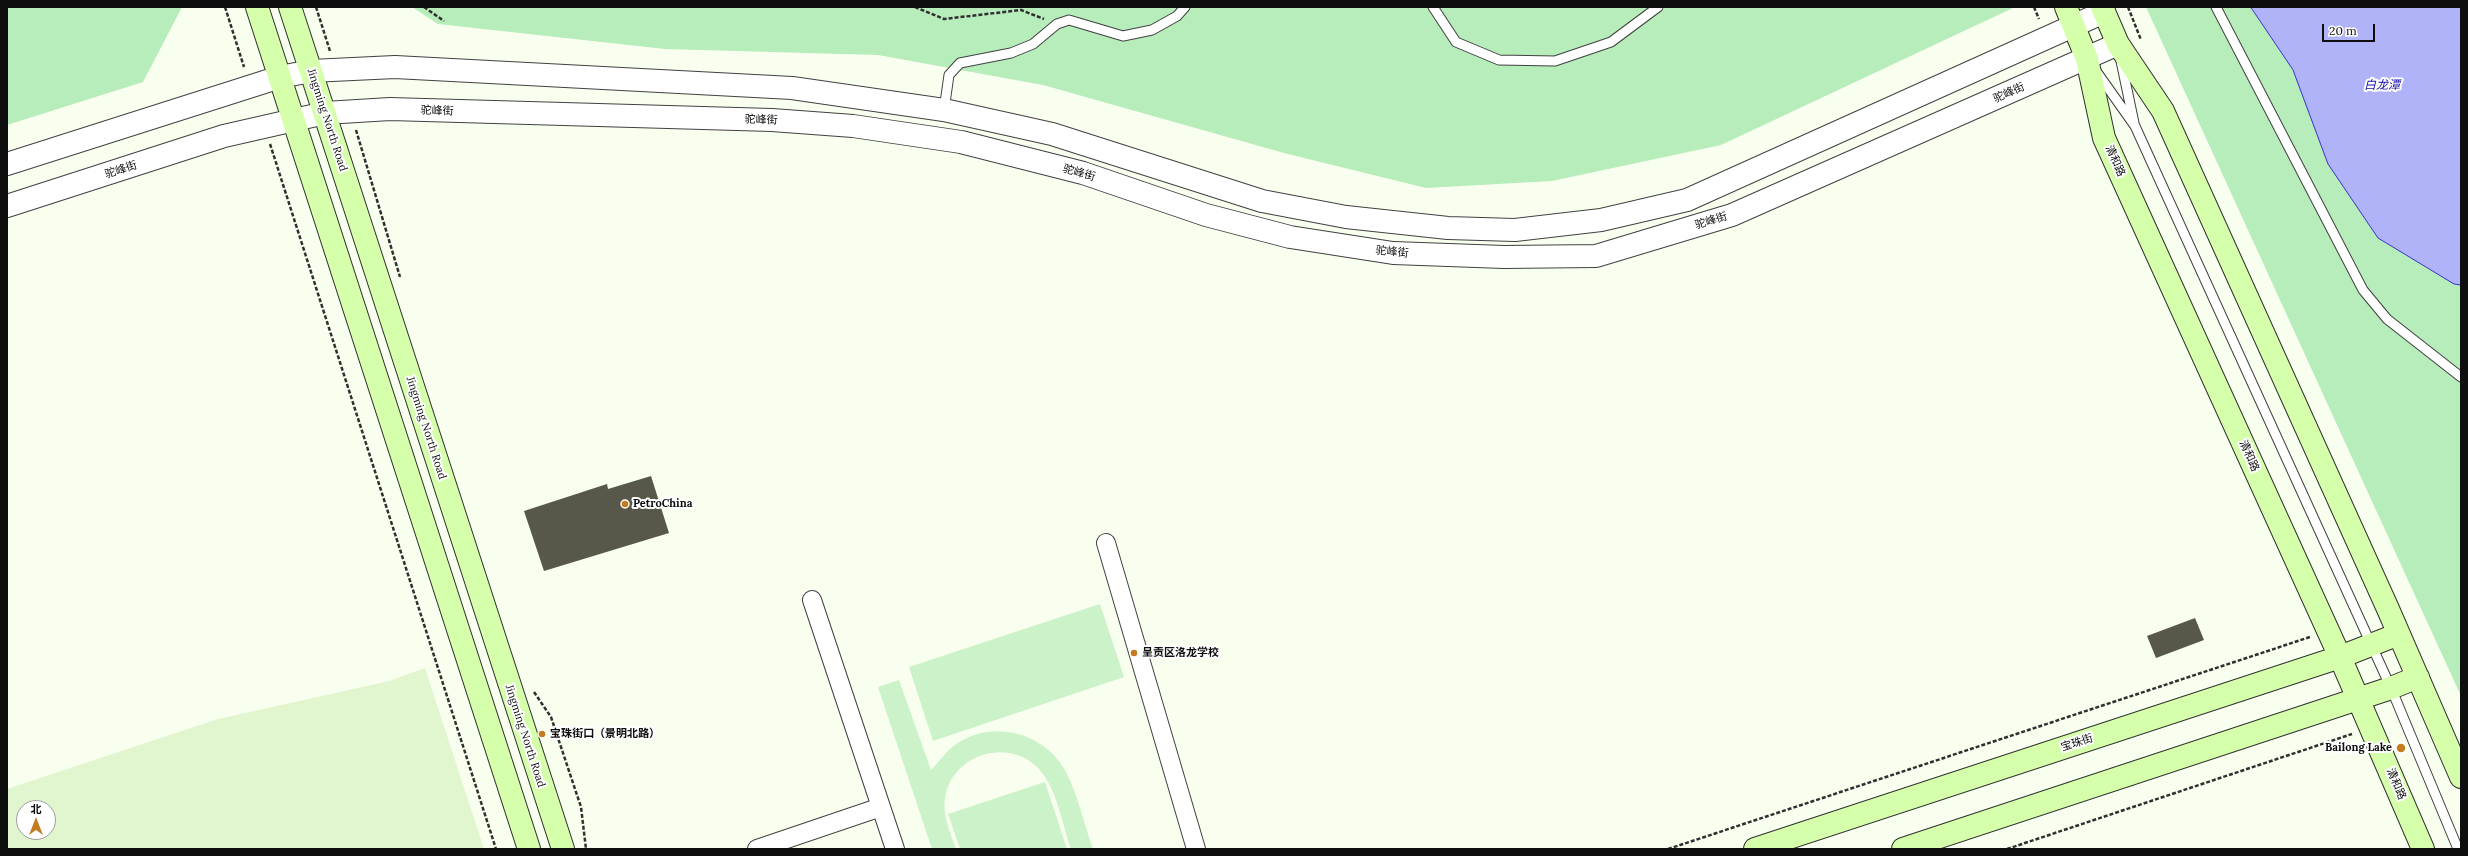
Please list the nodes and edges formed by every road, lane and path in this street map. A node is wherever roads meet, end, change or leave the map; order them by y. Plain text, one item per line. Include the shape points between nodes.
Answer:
1 (224, 7) edge
2 (258, 7) edge
3 (290, 7) edge
4 (316, 7) edge
5 (424, 7) edge
6 (915, 7) edge
7 (1185, 7) edge
8 (1433, 7) edge
9 (1658, 7) edge
10 (2216, 7) edge
11 (2103, 9) edge
12 (2070, 17) edge
13 (444, 21) dead end
14 (1057, 24) junction
15 (2118, 44) junction
16 (2087, 59) junction
17 (336, 70) junction
18 (311, 71) junction
19 (280, 77) junction
20 (250, 87) junction
21 (944, 110) junction
22 (351, 112) junction
23 (325, 113) junction
24 (294, 119) junction
25 (264, 126) junction
26 (2135, 126) junction
27 (7, 164) edge
28 (7, 206) edge
29 (401, 278) dead end
30 (2461, 377) edge
31 (1106, 543) dead end
32 (812, 600) dead end
33 (2329, 631) junction
34 (2399, 634) junction
35 (2372, 645) junction
36 (2340, 656) junction
37 (2418, 678) junction
38 (2391, 688) junction
39 (533, 691) dead end
40 (2359, 699) junction
41 (2371, 728) junction
42 (2461, 777) edge
43 (881, 807) junction
44 (496, 849) edge
45 (529, 849) edge
46 (563, 849) edge
47 (586, 849) edge
48 (756, 849) edge
49 (895, 849) edge
50 (1196, 849) edge
51 (1668, 849) edge
52 (1755, 849) edge
53 (1903, 849) edge
54 (2007, 849) edge
55 (2423, 849) edge
56 (2458, 849) edge

1 - 20 path
2 - 19 main road
3 - 18 main road, Jingming North Road
4 - 17 path
5 - 13 path
6 - 14 path via 944,19 1021,10
7 - 14 lane via 1177,16 1152,30 1123,36 1069,20
8 - 9 lane via 1456,42 1499,60 1555,61 1611,42
10 - 30 lane via 2363,290 2387,319
11 - 12 street
11 - 15 main road, 清和路
12 - 16 main road, 清和路
12 - 21 street via 1687,200 1601,220 1515,230 1448,228 1346,217 1262,201 1052,134
14 - 21 lane via 1032,44 1018,50 960,63 949,75
15 - 16 street, 驼峰街
15 - 26 lane, 清和路
15 - 34 main road, 清和路 via 2163,112
16 - 22 street, 驼峰街 via 1732,215 1596,256 1504,257 1393,253 1290,237 1206,215 1083,173 961,142 853,126 772,120 390,109
16 - 26 lane, 清和路
16 - 33 main road, 清和路 via 2104,138
17 - 18 street
17 - 21 street via 395,67 792,88
18 - 19 street
18 - 23 main road, Jingming North Road
19 - 20 street
19 - 24 main road
20 - 27 street
22 - 23 street, 驼峰街
22 - 29 path
23 - 24 street, 驼峰街
23 - 46 main road, Jingming North Road
24 - 25 street, 驼峰街
24 - 45 main road
25 - 28 street, 驼峰街 via 224,136
25 - 44 path
26 - 35 lane, 清和路
31 - 50 street
32 - 43 street
33 - 36 main road, 清和路
33 - 51 path
34 - 35 main road, 宝珠街
34 - 37 main road, 清和路
35 - 36 main road, 宝珠街
35 - 38 lane, 清和路
36 - 40 main road, 清和路
36 - 52 main road, 宝珠街
37 - 38 main road
37 - 42 main road, 清和路
38 - 40 main road
38 - 56 lane, 清和路
39 - 47 path via 552,717 581,807
40 - 41 main road, 清和路
40 - 53 main road
41 - 54 path
41 - 55 main road, 清和路
43 - 48 street
43 - 49 street

